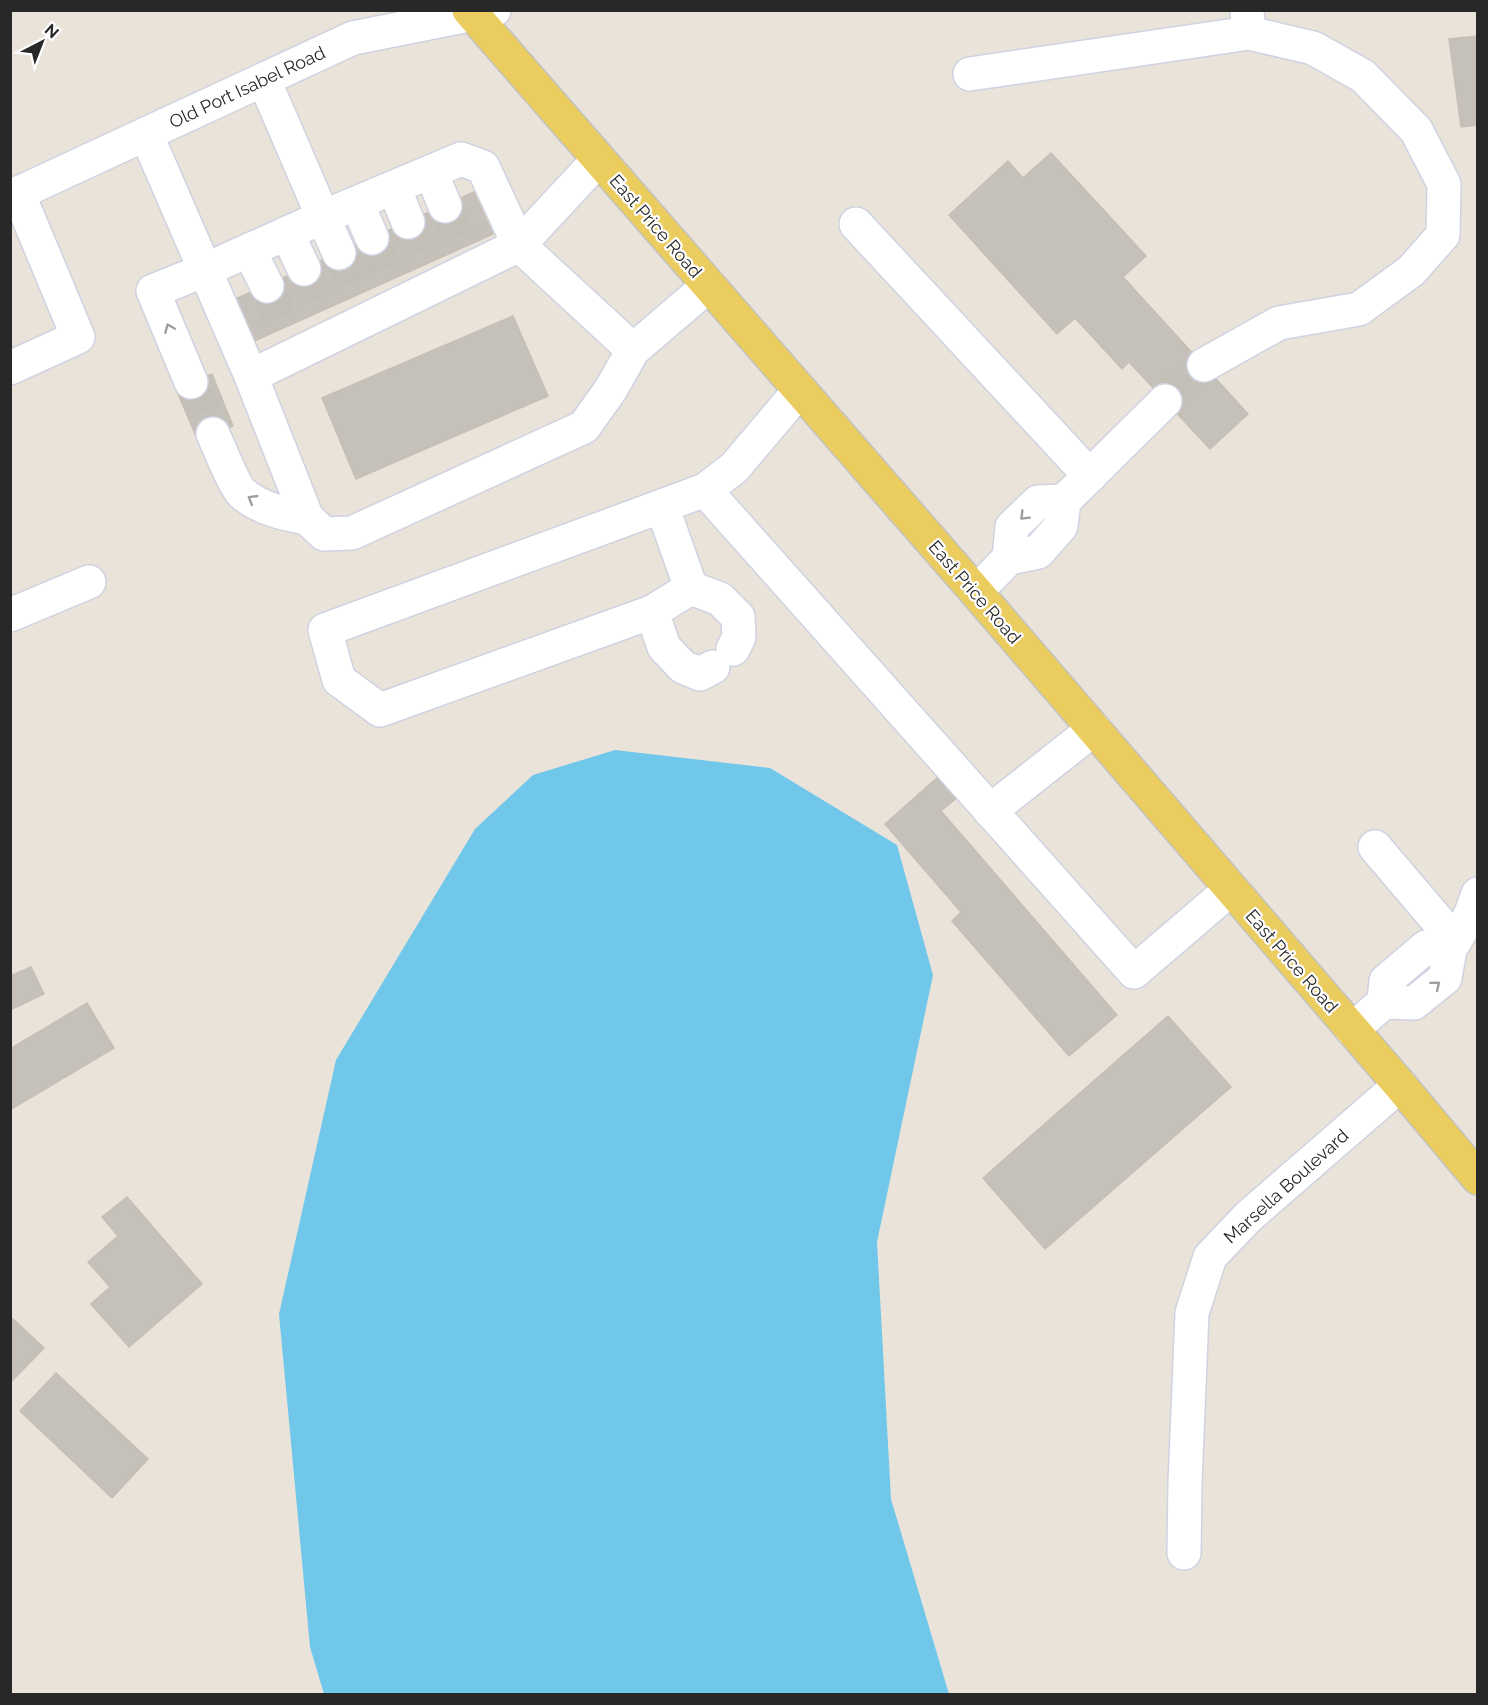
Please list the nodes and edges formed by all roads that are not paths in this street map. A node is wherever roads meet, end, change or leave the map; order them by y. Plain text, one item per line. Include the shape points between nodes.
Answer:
1 (478, 12) edge
2 (1248, 22) edge
3 (970, 74) dead end
4 (264, 80) junction
5 (146, 134) junction
6 (598, 160) junction
7 (430, 172) junction
8 (394, 188) junction
9 (14, 195) edge
10 (357, 203) junction
11 (445, 206) tunnel mouth
12 (324, 217) junction
13 (408, 222) tunnel mouth
14 (856, 225) dead end
15 (287, 233) junction
16 (372, 238) tunnel mouth
17 (519, 244) junction
18 (249, 250) junction
19 (339, 253) tunnel mouth
20 (303, 269) tunnel mouth
21 (205, 270) junction
22 (267, 286) tunnel mouth
23 (708, 286) junction
24 (633, 350) junction
25 (1203, 365) tunnel mouth
26 (10, 368) edge
27 (251, 376) junction
28 (191, 382) tunnel mouth
29 (799, 391) junction
30 (1165, 401) tunnel mouth
31 (213, 434) tunnel mouth
32 (1090, 476) junction
33 (705, 490) junction
34 (662, 506) junction
35 (307, 518) junction
36 (89, 582) dead end
37 (691, 588) junction
38 (975, 592) junction
39 (652, 612) junction
40 (10, 615) edge
41 (1094, 729) junction
42 (990, 812) junction
43 (1375, 847) dead end
44 (1231, 889) junction
45 (1478, 894) edge
46 (1452, 945) junction
47 (1352, 1030) junction
48 (1400, 1084) junction
49 (1478, 1178) edge
50 (1184, 1553) dead end

1 - 4 street, Old Port Isabel Road via 353,38
1 - 6 main road, East Price Road
2 - 3 street
2 - 25 street via 1313,48 1363,76 1416,130 1444,184 1443,235 1411,272 1359,309 1280,323
4 - 5 street, Old Port Isabel Road
4 - 12 street
5 - 9 street, Old Port Isabel Road
5 - 21 street
6 - 17 street
6 - 23 main road, East Price Road
7 - 8 street
7 - 11 street
7 - 17 street via 461,159 483,167
8 - 10 street
8 - 13 street
9 - 26 street via 78,337
10 - 12 street
10 - 16 street
12 - 15 street
12 - 19 street
14 - 32 street
15 - 18 street
15 - 20 street
17 - 24 street
17 - 27 street via 466,258 289,341
18 - 21 street
18 - 22 street
21 - 27 street
28 -> 21 street via 153,291
23 - 24 street
23 - 29 main road, East Price Road
24 - 35 street via 584,427 352,533 324,534
27 - 35 street
29 - 33 street via 734,468
29 - 38 main road, East Price Road
30 - 32 street
35 -> 31 street via 280,513 241,492
32 - 38 street via 1064,501 1038,502 1012,527 1008,558
33 - 34 street
33 - 42 street
34 - 37 street
34 - 39 street via 325,630 339,680 380,710
36 - 40 street
37 - 39 street
37 - 39 street via 720,599 738,617 739,637 723,658 700,674 682,667 664,647
38 - 41 main road, East Price Road
41 - 42 street
41 - 44 main road, East Price Road
42 - 44 street via 1134,972
43 - 46 street
44 - 47 main road, East Price Road
45 - 46 street
46 - 47 street via 1445,978 1414,1004 1384,1002
47 - 48 main road, East Price Road
48 - 49 main road, East Price Road
48 - 50 street, Marsella Boulevard via 1248,1217 1210,1257 1192,1313

